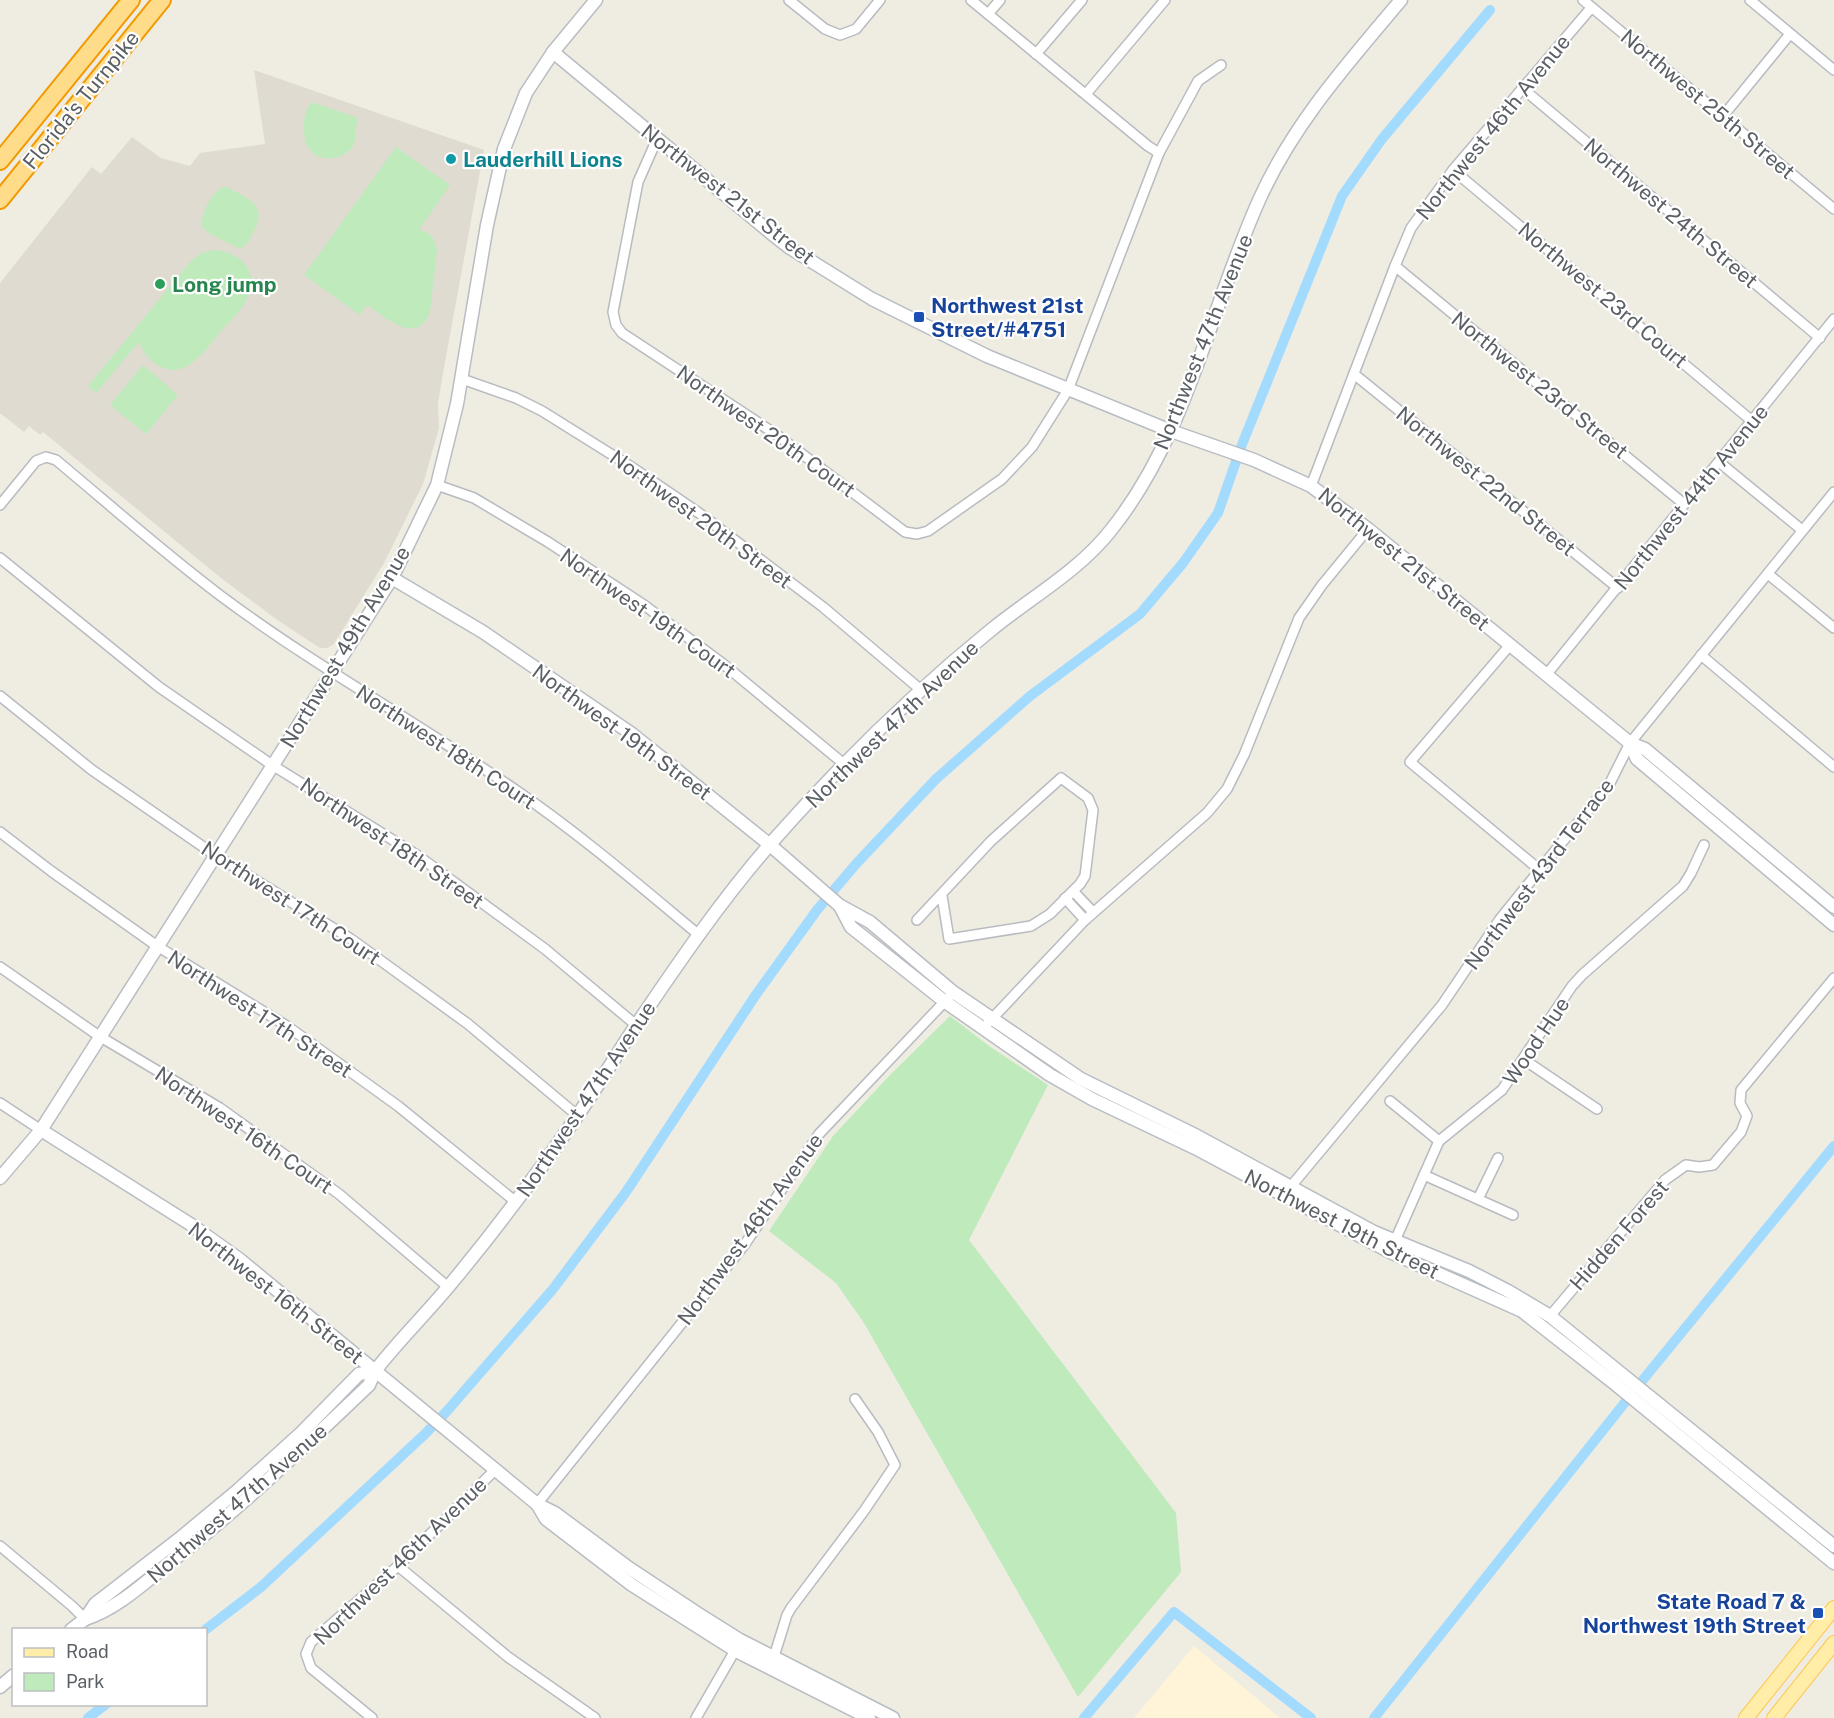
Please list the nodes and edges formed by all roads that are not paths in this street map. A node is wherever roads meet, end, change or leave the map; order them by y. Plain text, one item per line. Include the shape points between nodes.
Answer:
1 (131, 0) edge
2 (162, 0) edge
3 (596, 0) edge
4 (789, 0) edge
5 (880, 0) edge
6 (971, 0) edge
7 (1000, 0) edge
8 (1082, 0) edge
9 (1165, 0) edge
10 (1401, 0) edge
11 (1583, 0) edge
12 (1750, 0) edge
13 (1591, 8) junction
14 (988, 14) junction
15 (1790, 34) junction
16 (553, 51) junction
17 (1036, 54) junction
18 (1221, 65) dead end
19 (1834, 70) edge
20 (1522, 88) junction
21 (1086, 94) junction
22 (1723, 116) junction
23 (657, 139) junction
24 (1159, 153) junction
25 (0, 161) edge
26 (1453, 170) junction
27 (0, 200) edge
28 (1834, 209) edge
29 (1395, 266) junction
30 (1834, 319) edge
31 (1820, 338) junction
32 (1354, 374) junction
33 (462, 379) junction
34 (1068, 390) junction
35 (1752, 421) junction
36 (1171, 431) junction
37 (1719, 462) junction
38 (437, 485) junction
39 (1311, 486) junction
40 (1834, 492) edge
41 (1684, 504) junction
42 (0, 505) edge
43 (1368, 529) junction
44 (1802, 530) junction
45 (0, 558) edge
46 (1768, 574) junction
47 (392, 578) junction
48 (1618, 588) junction
49 (1834, 628) edge
50 (1510, 645) junction
51 (1701, 655) junction
52 (331, 672) junction
53 (1547, 675) junction
54 (921, 690) junction
55 (0, 696) edge
56 (1630, 744) junction
57 (844, 764) junction
58 (273, 765) junction
59 (1834, 767) edge
60 (0, 831) edge
61 (770, 844) junction
62 (1704, 844) dead end
63 (215, 855) junction
64 (1541, 871) junction
65 (1073, 891) junction
66 (942, 896) junction
67 (1065, 898) junction
68 (1834, 907) edge
69 (1093, 912) junction
70 (917, 920) dead end
71 (1084, 920) junction
72 (1834, 925) edge
73 (699, 935) junction
74 (157, 946) junction
75 (0, 967) edge
76 (1834, 978) edge
77 (949, 997) junction
78 (988, 1024) junction
79 (636, 1025) junction
80 (99, 1036) junction
81 (1523, 1059) junction
82 (1390, 1101) dead end
83 (0, 1103) edge
84 (1597, 1109) dead end
85 (578, 1116) junction
86 (40, 1130) junction
87 (1439, 1141) junction
88 (1498, 1158) dead end
89 (1424, 1174) junction
90 (0, 1178) edge
91 (1287, 1192) junction
92 (1478, 1200) junction
93 (516, 1202) junction
94 (1513, 1215) dead end
95 (1392, 1246) junction
96 (448, 1287) junction
97 (1550, 1316) junction
98 (375, 1371) junction
99 (1618, 1379) junction
100 (855, 1399) dead end
101 (1650, 1404) junction
102 (495, 1470) junction
103 (537, 1504) junction
104 (0, 1546) edge
105 (1834, 1546) edge
106 (1834, 1563) edge
107 (398, 1566) junction
108 (1834, 1608) edge
109 (85, 1619) junction
110 (72, 1628) edge
111 (1834, 1643) edge
112 (738, 1645) junction
113 (772, 1662) junction
114 (12, 1678) edge
115 (0, 1687) edge
116 (372, 1718) edge
117 (596, 1718) edge
118 (696, 1718) edge
119 (869, 1718) edge
120 (893, 1718) edge
121 (1746, 1718) edge
122 (1774, 1718) edge

1 - 25 highway, Florida's Turnpike
2 - 27 highway, Florida's Turnpike
3 - 16 street, Northwest 49th Avenue
4 - 5 street via 825,29 840,35 856,29
6 - 14 street
7 - 14 street
8 - 17 street
9 - 21 street
10 - 36 street, Northwest 47th Avenue via 1331,83 1285,149 1254,211
11 - 13 street, Northwest 25th Street
12 - 15 street
13 - 20 street, Northwest 46th Avenue
13 - 22 street, Northwest 25th Street
14 - 17 street
15 - 19 street
15 - 22 street
16 - 23 street, Northwest 21st Street
16 - 33 street, Northwest 49th Avenue via 526,93 504,148
17 - 21 street
18 - 24 street via 1198,81
20 - 26 street, Northwest 46th Avenue
20 - 31 street, Northwest 24th Street
21 - 24 street
22 - 28 street, Northwest 25th Street
23 - 34 street, Northwest 21st Street via 781,240 843,282 987,356
23 - 34 street, Northwest 20th Court via 635,194 613,312 616,325 622,333 777,435 905,532 928,531 1002,478 1032,447
24 - 34 street
26 - 29 street, Northwest 46th Avenue via 1411,228
26 - 35 street, Northwest 23rd Court
29 - 32 street, Northwest 46th Avenue
29 - 41 street, Northwest 23rd Street
30 - 31 street, Northwest 44th Avenue
31 - 35 street, Northwest 44th Avenue
32 - 39 street, Northwest 46th Avenue
32 - 48 street, Northwest 22nd Street
33 - 38 street, Northwest 49th Avenue
33 - 54 street, Northwest 20th Street via 542,411 630,466 823,607
34 - 36 street, Northwest 21st Street
35 - 37 street, Northwest 44th Avenue
36 - 39 street, Northwest 21st Street via 1254,460
36 - 54 street, Northwest 47th Avenue via 1144,483 1109,533 1078,563 990,630
37 - 41 street, Northwest 44th Avenue
37 - 44 street
38 - 47 street, Northwest 49th Avenue
38 - 57 street, Northwest 19th Court via 474,498 644,605 722,663
39 - 43 street, Northwest 21st Street
40 - 44 street, Northwest 43rd Terrace
41 - 48 street, Northwest 44th Avenue
42 - 52 street, Northwest 18th Court via 36,461 46,457 56,460 220,596
43 - 50 street, Northwest 21st Street
43 - 69 street via 1299,618 1227,789 1207,813
44 - 46 street, Northwest 43rd Terrace
45 - 58 street, Northwest 18th Street via 159,687
46 - 49 street
46 - 51 street, Northwest 43rd Terrace
47 - 52 street, Northwest 49th Avenue
47 - 61 street, Northwest 19th Street via 483,632 632,734
48 - 53 street, Northwest 44th Avenue
50 - 53 street, Northwest 21st Street
50 - 64 street, Northwest 21st Street via 1410,762
51 - 56 street, Northwest 43rd Terrace
51 - 59 street
52 - 58 street, Northwest 49th Avenue
52 - 73 street, Northwest 18th Court via 519,792
53 - 56 street, Northwest 21st Street
54 - 57 street, Northwest 47th Avenue
55 - 63 street, Northwest 17th Court via 92,770
56 - 64 street, Northwest 43rd Terrace via 1610,783
56 - 68 street, Northwest 21st Street via 1645,749
56 - 72 street, Northwest 21st Street via 1637,759
57 - 61 street, Northwest 47th Avenue
58 - 63 street, Northwest 49th Avenue
58 - 79 street, Northwest 18th Street via 417,855 545,949
60 - 74 street, Northwest 17th Street
61 - 73 street, Northwest 47th Avenue
61 - 77 street, Northwest 19th Street via 839,905 870,922
62 - 81 street, Wood Hue via 1683,886 1582,975
63 - 74 street, Northwest 49th Avenue
63 - 85 street, Northwest 17th Court via 360,946 468,1024
64 - 91 street, Northwest 43rd Terrace via 1500,919 1442,1005
65 - 66 street via 1085,876 1093,810 1088,798 1061,778 991,841
65 - 67 street
65 - 69 street
66 - 67 street via 949,939 1031,926
66 - 70 street
67 - 71 street
69 - 71 street
71 - 78 street
73 - 79 street, Northwest 47th Avenue
74 - 80 street, Northwest 49th Avenue
74 - 93 street, Northwest 17th Street via 287,1026 398,1106
75 - 80 street, Northwest 16th Court
76 - 97 street, Hidden Forest via 1741,1090 1740,1103 1747,1116 1741,1132 1713,1165 1686,1165 1665,1180
77 - 78 street, Northwest 19th Street
77 - 103 street, Northwest 46th Avenue via 819,1134 745,1244
78 - 91 street, Northwest 19th Street via 1050,1075 1197,1136
79 - 85 street, Northwest 47th Avenue
80 - 86 street, Northwest 49th Avenue
80 - 96 street, Northwest 16th Court via 220,1108 339,1194
81 - 84 street
81 - 87 street, Wood Hue via 1502,1090
82 - 87 street
83 - 86 street, Northwest 16th Street
85 - 93 street, Northwest 47th Avenue
86 - 90 street, Northwest 49th Avenue
86 - 98 street, Northwest 16th Street via 217,1243
87 - 89 street, Wood Hue
88 - 92 street
89 - 92 street
89 - 95 street, Wood Hue
91 - 95 street, Northwest 19th Street
92 - 94 street
93 - 96 street, Northwest 47th Avenue
95 - 97 street, Northwest 19th Street via 1468,1271
95 - 99 street, Northwest 19th Street via 1522,1311
96 - 98 street, Northwest 47th Avenue
97 - 99 street, Northwest 19th Street
98 - 102 street, Northwest 16th Street
98 - 109 street, Northwest 47th Avenue via 369,1385 306,1437 247,1500 140,1578 103,1613
99 - 101 street, Northwest 19th Street
100 - 113 street via 895,1465 791,1608
101 - 105 street, Northwest 19th Street
101 - 106 street, Northwest 19th Street
102 - 103 street, Northwest 16th Street
102 - 107 street, Northwest 46th Avenue
103 - 112 street, Northwest 16th Street
104 - 109 street
107 - 116 street, Northwest 46th Avenue via 311,1642 306,1654 311,1668
107 - 117 street via 508,1657
108 - 121 main road
109 - 110 street, Northwest 47th Avenue
111 - 122 main road
112 - 113 street, Northwest 16th Street
112 - 118 street
113 - 119 street, Northwest 16th Street
113 - 120 street, Northwest 16th Street
114 - 115 street

